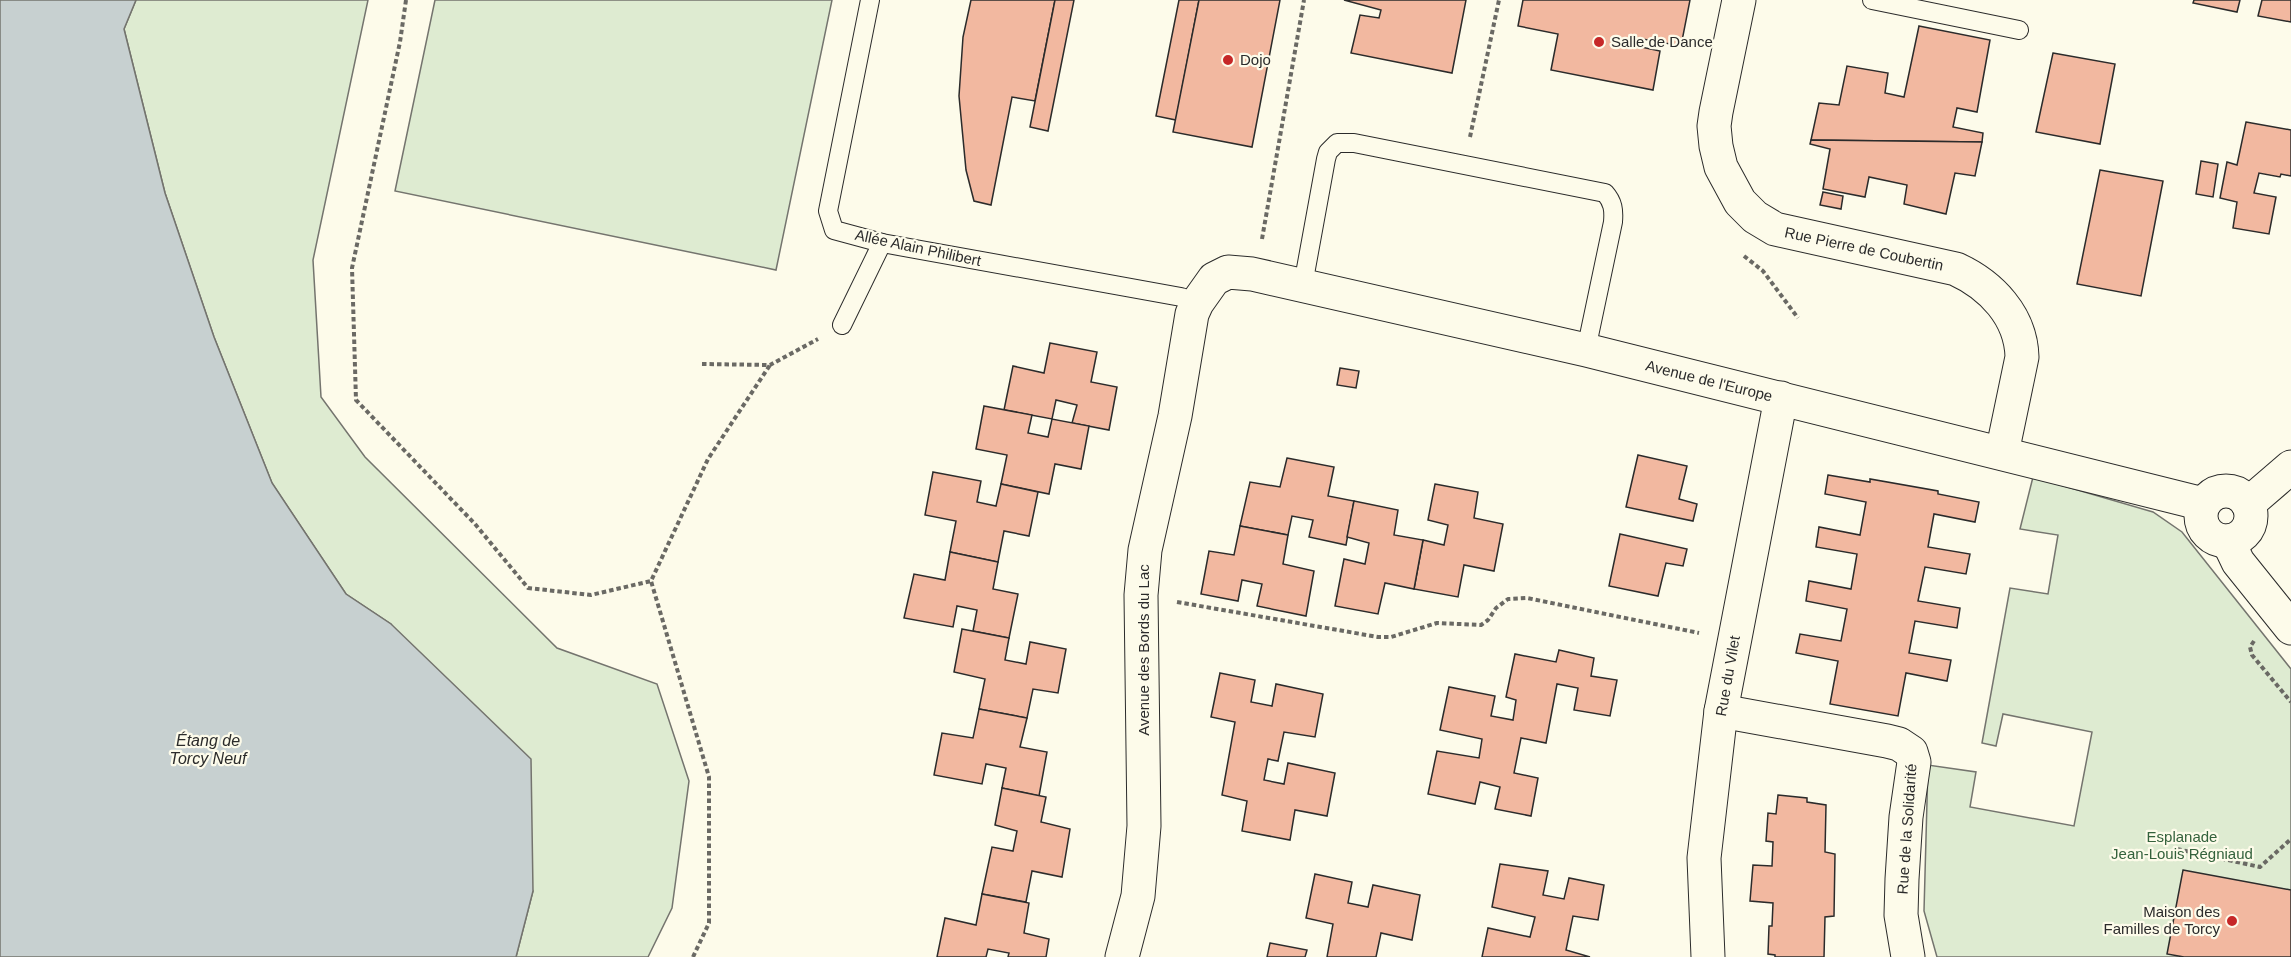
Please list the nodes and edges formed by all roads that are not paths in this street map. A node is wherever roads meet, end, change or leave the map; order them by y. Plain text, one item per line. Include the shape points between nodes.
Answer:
1 (870, 0) edge
2 (1739, 0) edge
3 (1872, 0) edge
4 (2019, 30) dead end
5 (882, 243) junction
6 (1303, 285) junction
7 (1206, 291) junction
8 (842, 325) road end
9 (1586, 350) junction
10 (1781, 398) junction
11 (2002, 453) junction
12 (2291, 467) edge
13 (2204, 504) junction
14 (2248, 504) junction
15 (2228, 541) junction
16 (2291, 628) edge
17 (1721, 711) junction
18 (1122, 957) edge
19 (1708, 957) edge
20 (1908, 957) edge

1 - 5 lane, Allée Alain Philibert via 828,211 834,230
2 - 11 street, Rue Pierre de Coubertin via 1714,126 1720,167 1735,194 1755,217 1775,229 1956,269 1975,277 1990,290 2006,308 2022,342
3 - 4 lane
5 - 7 lane, Allée Alain Philibert via 1181,297
5 - 8 lane
6 - 7 street, Avenue de l'Europe via 1228,272
6 - 9 street, Avenue de l'Europe
6 - 9 lane via 1326,159 1337,143 1354,143 1605,193 1611,200 1613,222
7 - 18 street, Avenue des Bords du Lac via 1192,314 1175,416 1145,550 1141,595 1144,826 1138,896
9 - 10 street, Avenue de l'Europe
10 - 11 street, Avenue de l'Europe
10 - 17 street, Rue du Vilet
11 - 13 street, Avenue de l'Europe
12 - 14 street
13 - 14 street via 2208,497 2227,490
13 - 15 street via 2202,524 2209,535
14 - 15 street via 2251,517 2247,528
15 - 16 street via 2238,562
17 - 19 street, Rue du Vilet via 1704,858
17 - 20 street, Rue de la Solidarité via 1887,741 1911,752 1914,762 1906,817 1901,915

